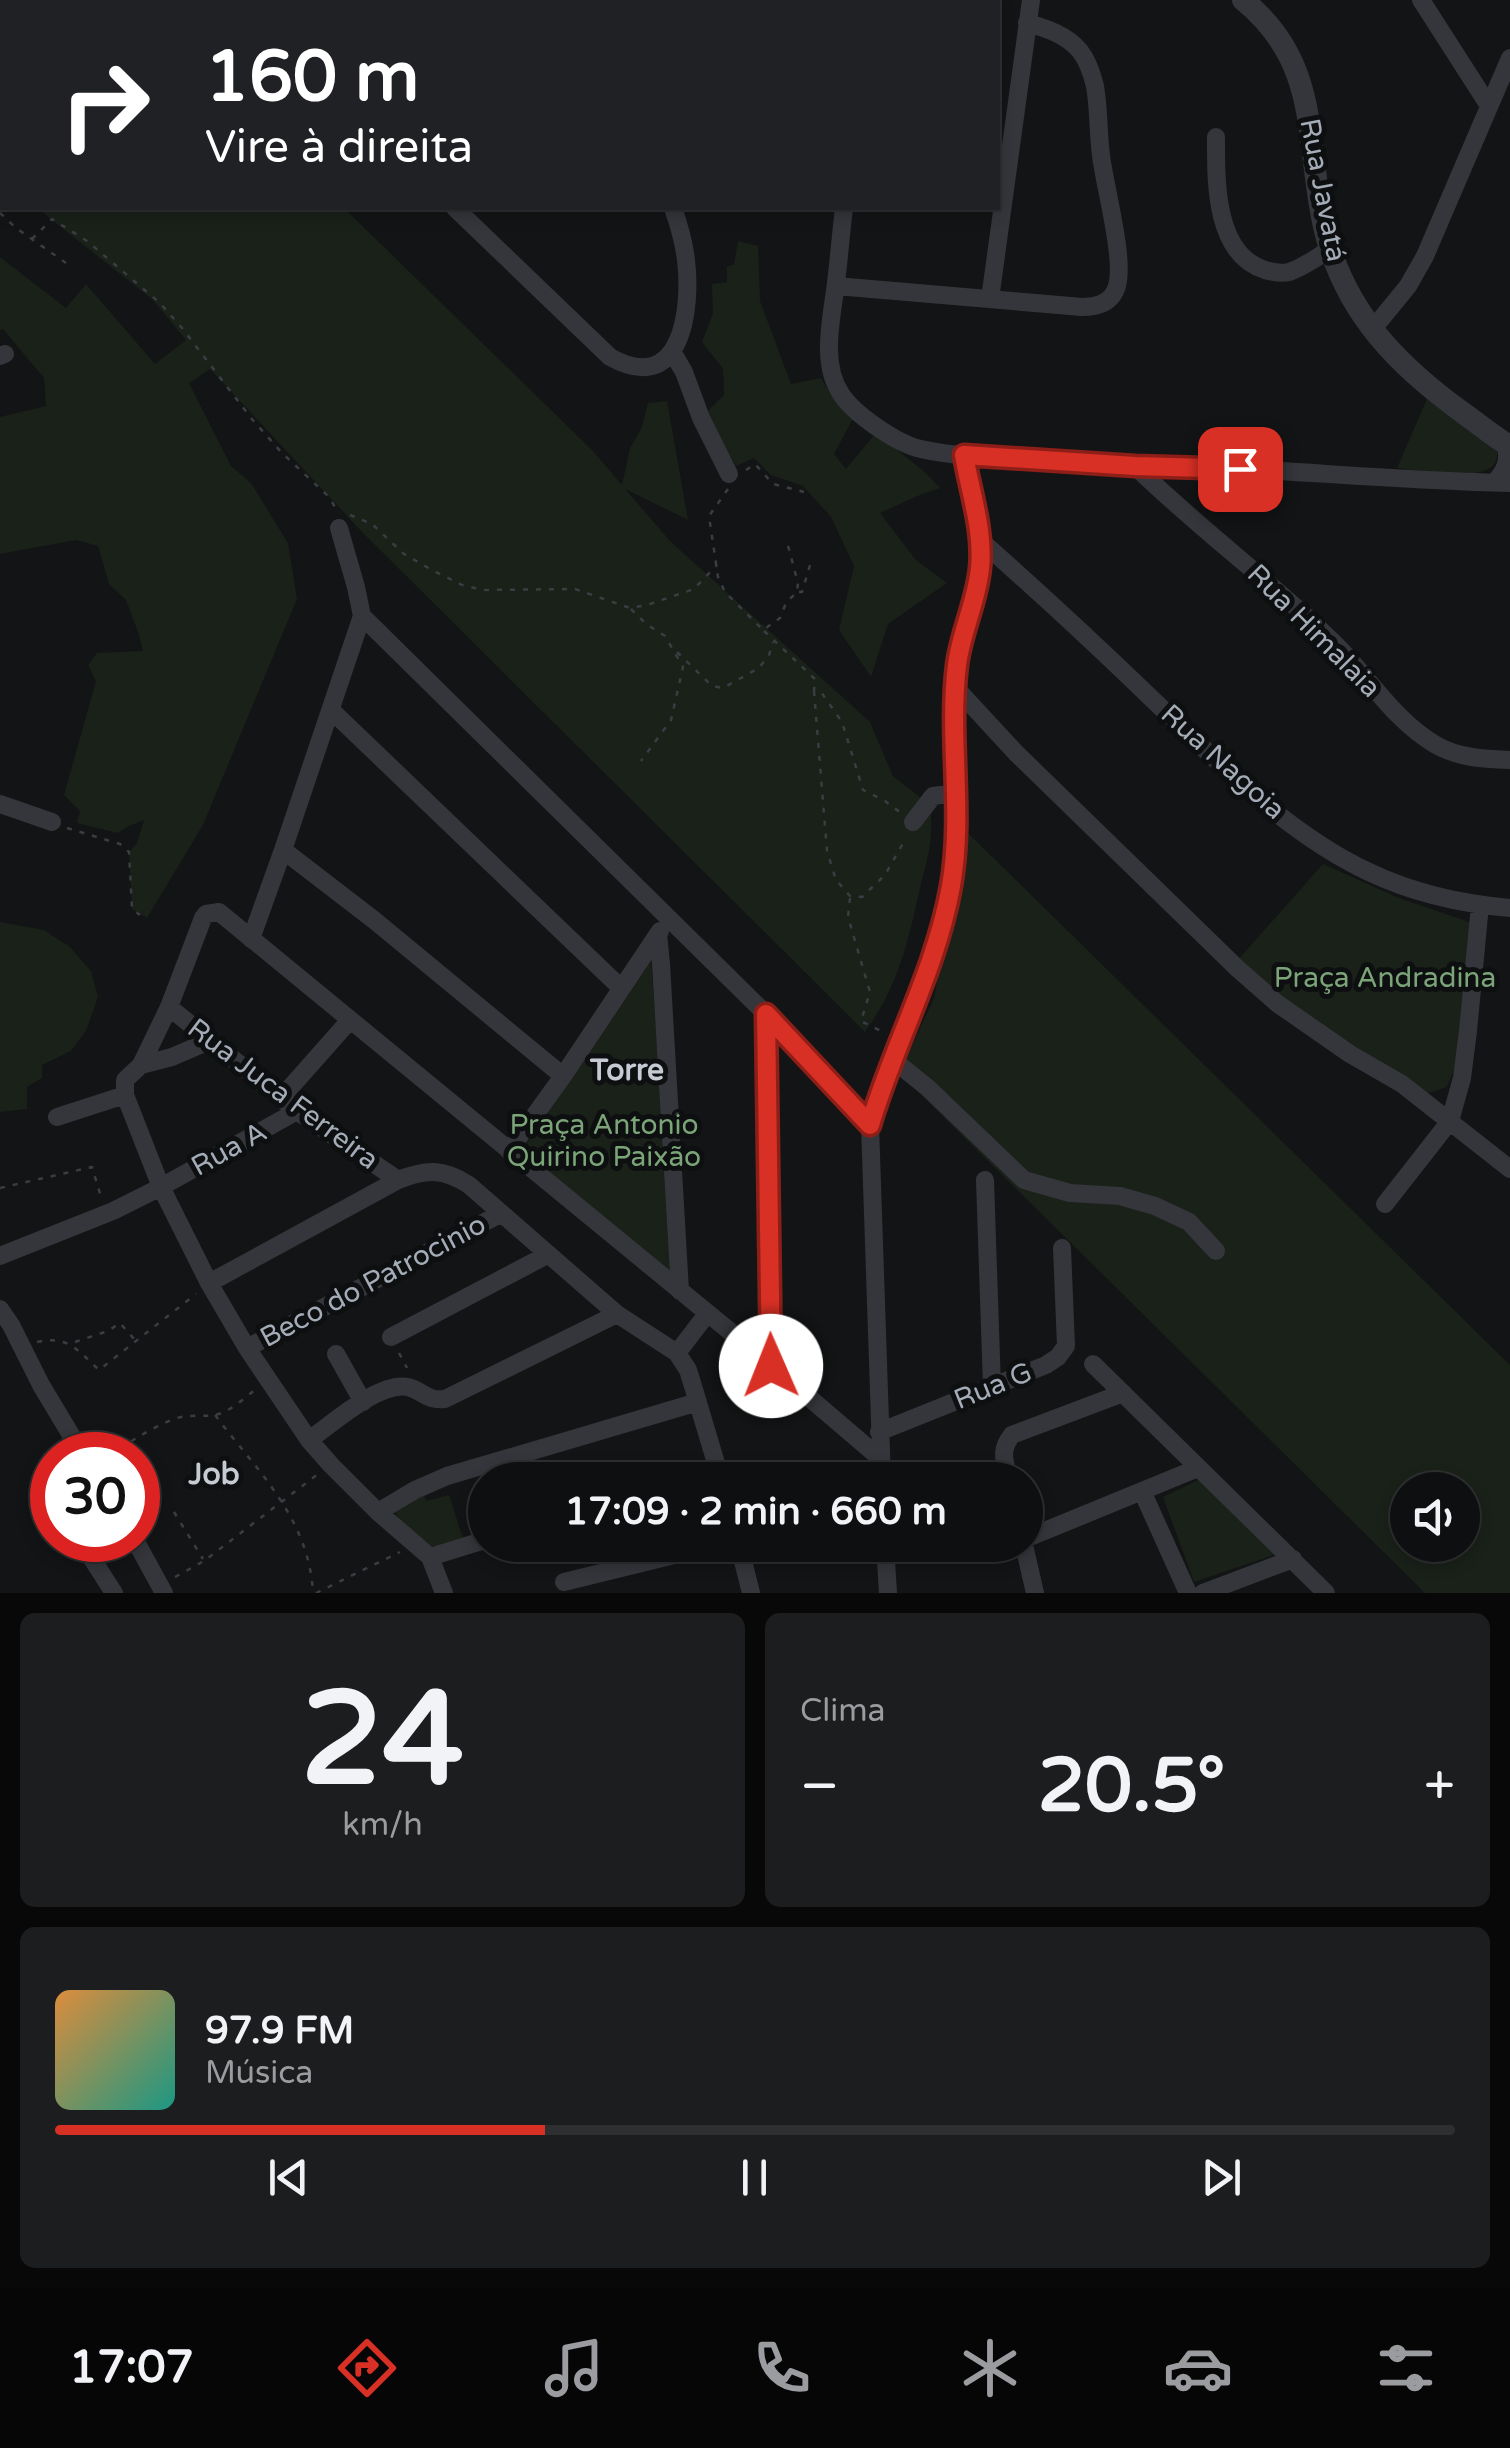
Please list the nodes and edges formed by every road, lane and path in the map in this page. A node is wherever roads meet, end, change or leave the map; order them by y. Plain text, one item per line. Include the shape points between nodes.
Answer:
1 (1030, 0) edge
2 (1243, 0) edge
3 (1421, 0) edge
4 (1027, 23) junction
5 (1510, 58) edge
6 (1489, 106) junction
7 (1216, 137) dead end
8 (457, 210) edge
9 (674, 210) edge
10 (844, 210) edge
11 (0, 213) edge
12 (32, 239) junction
13 (1331, 248) junction
14 (66, 262) dead end
15 (836, 286) junction
16 (990, 299) junction
17 (1372, 330) junction
18 (673, 353) junction
19 (1508, 444) edge
20 (964, 455) junction
21 (1135, 466) junction
22 (731, 476) junction
23 (1502, 482) edge
24 (804, 492) dead end
25 (339, 519) junction
26 (980, 540) junction
27 (787, 542) dead end
28 (810, 562) dead end
29 (717, 565) junction
30 (797, 592) junction
31 (630, 608) junction
32 (362, 616) junction
33 (764, 630) junction
34 (774, 641) junction
35 (672, 648) junction
36 (955, 687) junction
37 (814, 691) junction
38 (331, 710) junction
39 (641, 760) dead end
40 (1510, 760) edge
41 (957, 794) junction
42 (0, 804) edge
43 (915, 821) junction
44 (52, 822) joint
45 (284, 850) junction
46 (850, 896) junction
47 (1480, 906) junction
48 (1510, 908) edge
49 (140, 915) dead end
50 (663, 926) junction
51 (252, 938) junction
52 (621, 988) junction
53 (170, 1008) junction
54 (766, 1014) junction
55 (350, 1020) junction
56 (209, 1041) junction
57 (896, 1050) junction
58 (136, 1069) junction
59 (563, 1076) junction
60 (125, 1095) junction
61 (282, 1098) junction
62 (297, 1111) junction
63 (57, 1117) dead end
64 (1450, 1121) junction
65 (870, 1125) junction
66 (509, 1151) junction
67 (1510, 1169) edge
68 (398, 1180) junction
69 (986, 1180) dead end
70 (162, 1187) junction
71 (0, 1188) edge
72 (1385, 1204) dead end
73 (106, 1213) junction
74 (500, 1214) junction
75 (1062, 1248) dead end
76 (1216, 1252) dead end
77 (547, 1255) junction
78 (0, 1256) edge
79 (210, 1284) junction
80 (680, 1291) junction
81 (0, 1309) edge
82 (617, 1314) junction
83 (707, 1314) junction
84 (391, 1336) joint
85 (136, 1341) junction
86 (72, 1344) junction
87 (246, 1348) junction
88 (23, 1349) junction
89 (676, 1353) junction
90 (336, 1354) dead end
91 (1094, 1364) dead end
92 (771, 1366) junction
93 (270, 1379) junction
94 (413, 1388) junction
95 (992, 1388) junction
96 (1123, 1393) junction
97 (364, 1402) junction
98 (698, 1402) junction
99 (215, 1415) junction
100 (69, 1432) edge
101 (147, 1432) edge
102 (879, 1432) junction
103 (310, 1440) junction
104 (881, 1459) junction
105 (716, 1462) edge
106 (881, 1462) edge
107 (1005, 1462) edge
108 (331, 1465) junction
109 (1198, 1468) junction
110 (1142, 1491) junction
111 (282, 1500) junction
112 (174, 1512) dead end
113 (378, 1512) junction
114 (1043, 1534) edge
115 (468, 1543) edge
116 (423, 1550) junction
117 (1293, 1559) junction
118 (204, 1560) junction
119 (94, 1562) edge
120 (148, 1562) edge
121 (646, 1562) edge
122 (743, 1562) edge
123 (886, 1562) edge
124 (1029, 1562) edge
125 (564, 1582) dead end
126 (162, 1589) edge
127 (114, 1593) edge
128 (315, 1593) edge
129 (444, 1593) edge
130 (751, 1593) edge
131 (888, 1593) edge
132 (1035, 1593) edge
133 (1188, 1593) edge
134 (1203, 1593) edge
135 (1326, 1593) edge

1 - 4 street
2 - 13 street, Rua Javatá via 1279,35 1293,63
3 - 6 street
4 - 16 street
4 - 16 street via 1053,30 1088,64 1119,279 1110,298 1092,307
5 - 6 street
6 - 17 street via 1425,256
7 - 13 street via 1224,227 1250,266 1288,272
8 - 18 street via 610,357 640,368
9 - 18 street via 687,279
10 - 15 street
11 - 12 path
12 - 14 path
12 - 25 path via 52,219 160,303 251,418 328,496
13 - 17 street, Rua Javatá
15 - 16 street
15 - 20 street via 830,365 842,396 918,449
17 - 19 street, Rua Javatá via 1424,384
18 - 22 street
19 - 23 street
20 - 21 street
20 - 26 street
21 - 23 street
21 - 40 street, Rua Himalaia via 1337,645 1404,722 1461,756
22 - 24 path via 756,464 773,484
22 - 29 path via 709,516
25 - 31 path via 372,524 404,554 462,585 574,590
25 - 32 street
26 - 36 street
26 - 47 street, Rua Nagoia via 1298,829 1372,874
27 - 30 path
28 - 30 path
29 - 31 path via 694,589
29 - 33 path via 726,592
30 - 33 path
31 - 35 path
32 - 38 street
32 - 50 street
33 - 34 path
34 - 35 path via 759,668 723,688 712,686
34 - 37 path via 815,679
35 - 39 path via 683,667 671,720
36 - 41 street
36 - 64 street via 1251,981
37 - 43 path via 842,722 863,790
37 - 46 path via 827,851 836,880
38 - 45 street
38 - 52 street
41 - 43 street via 934,796
41 - 57 street via 956,846 936,951
42 - 44 street
43 - 46 path via 886,875 862,897
44 - 49 path via 129,852 132,908
45 - 51 street
45 - 59 street
46 - 57 path via 848,917 870,992 862,1021
47 - 48 street, Rua Nagoia
47 - 64 street via 1462,1078
50 - 52 street
50 - 54 street
50 - 80 street
51 - 53 street via 219,912 206,914
51 - 55 street
52 - 59 street
53 - 56 street, Rua Juca Ferreira
53 - 58 street
54 - 65 street
54 - 92 street
55 - 61 street
55 - 66 street
56 - 58 street
56 - 61 street, Rua Juca Ferreira
57 - 65 street
57 - 76 street via 1024,1180 1155,1206 1189,1222
58 - 60 street via 124,1080
59 - 66 street
60 - 63 street
60 - 70 street
61 - 62 street, Rua Juca Ferreira
62 - 68 street, Rua Juca Ferreira
62 - 70 street, Rua A
64 - 67 street
64 - 72 street
65 - 102 street
66 - 80 street
68 - 74 street, Rua Juca Ferreira via 452,1174
68 - 79 street, Rua Juca Ferreira
69 - 95 street
70 - 73 street, Rua A
70 - 79 street
71 - 73 path via 92,1167
73 - 78 street, Rua A
74 - 77 street, Rua Juca Ferreira
74 - 87 street, Beco do Patrocinio
75 - 95 street, Rua G via 1066,1346 1046,1365
77 - 82 street, Rua Juca Ferreira
77 - 84 street
79 - 85 path
79 - 87 street
80 - 83 street
81 - 88 street
82 - 89 street, Rua Juca Ferreira
82 - 94 street via 446,1398 433,1400
83 - 89 street
83 - 92 street
84 - 94 path
85 - 86 path via 120,1324
85 - 86 path via 98,1370
86 - 88 path via 48,1340
87 - 93 street
88 - 100 street
89 - 98 street
90 - 97 street
91 - 96 street
92 - 104 street
93 - 99 path
93 - 103 street
94 - 97 street via 385,1390
95 - 102 street, Rua G
96 - 107 street via 1012,1435 1004,1445
96 - 109 street
97 - 103 street
98 - 105 street
98 - 113 street via 447,1476
99 - 101 path via 192,1414
99 - 111 path
102 - 104 street
103 - 108 street
104 - 106 street
108 - 111 path
108 - 113 street
109 - 110 street
109 - 117 street
110 - 114 street
110 - 133 street
111 - 118 path
111 - 128 path via 307,1549
112 - 118 path
113 - 116 street
115 - 116 street
116 - 128 path
116 - 129 street
117 - 134 street
117 - 135 street
118 - 126 path
119 - 127 street
120 - 126 street
121 - 125 street
122 - 130 street
123 - 131 street
124 - 132 street

